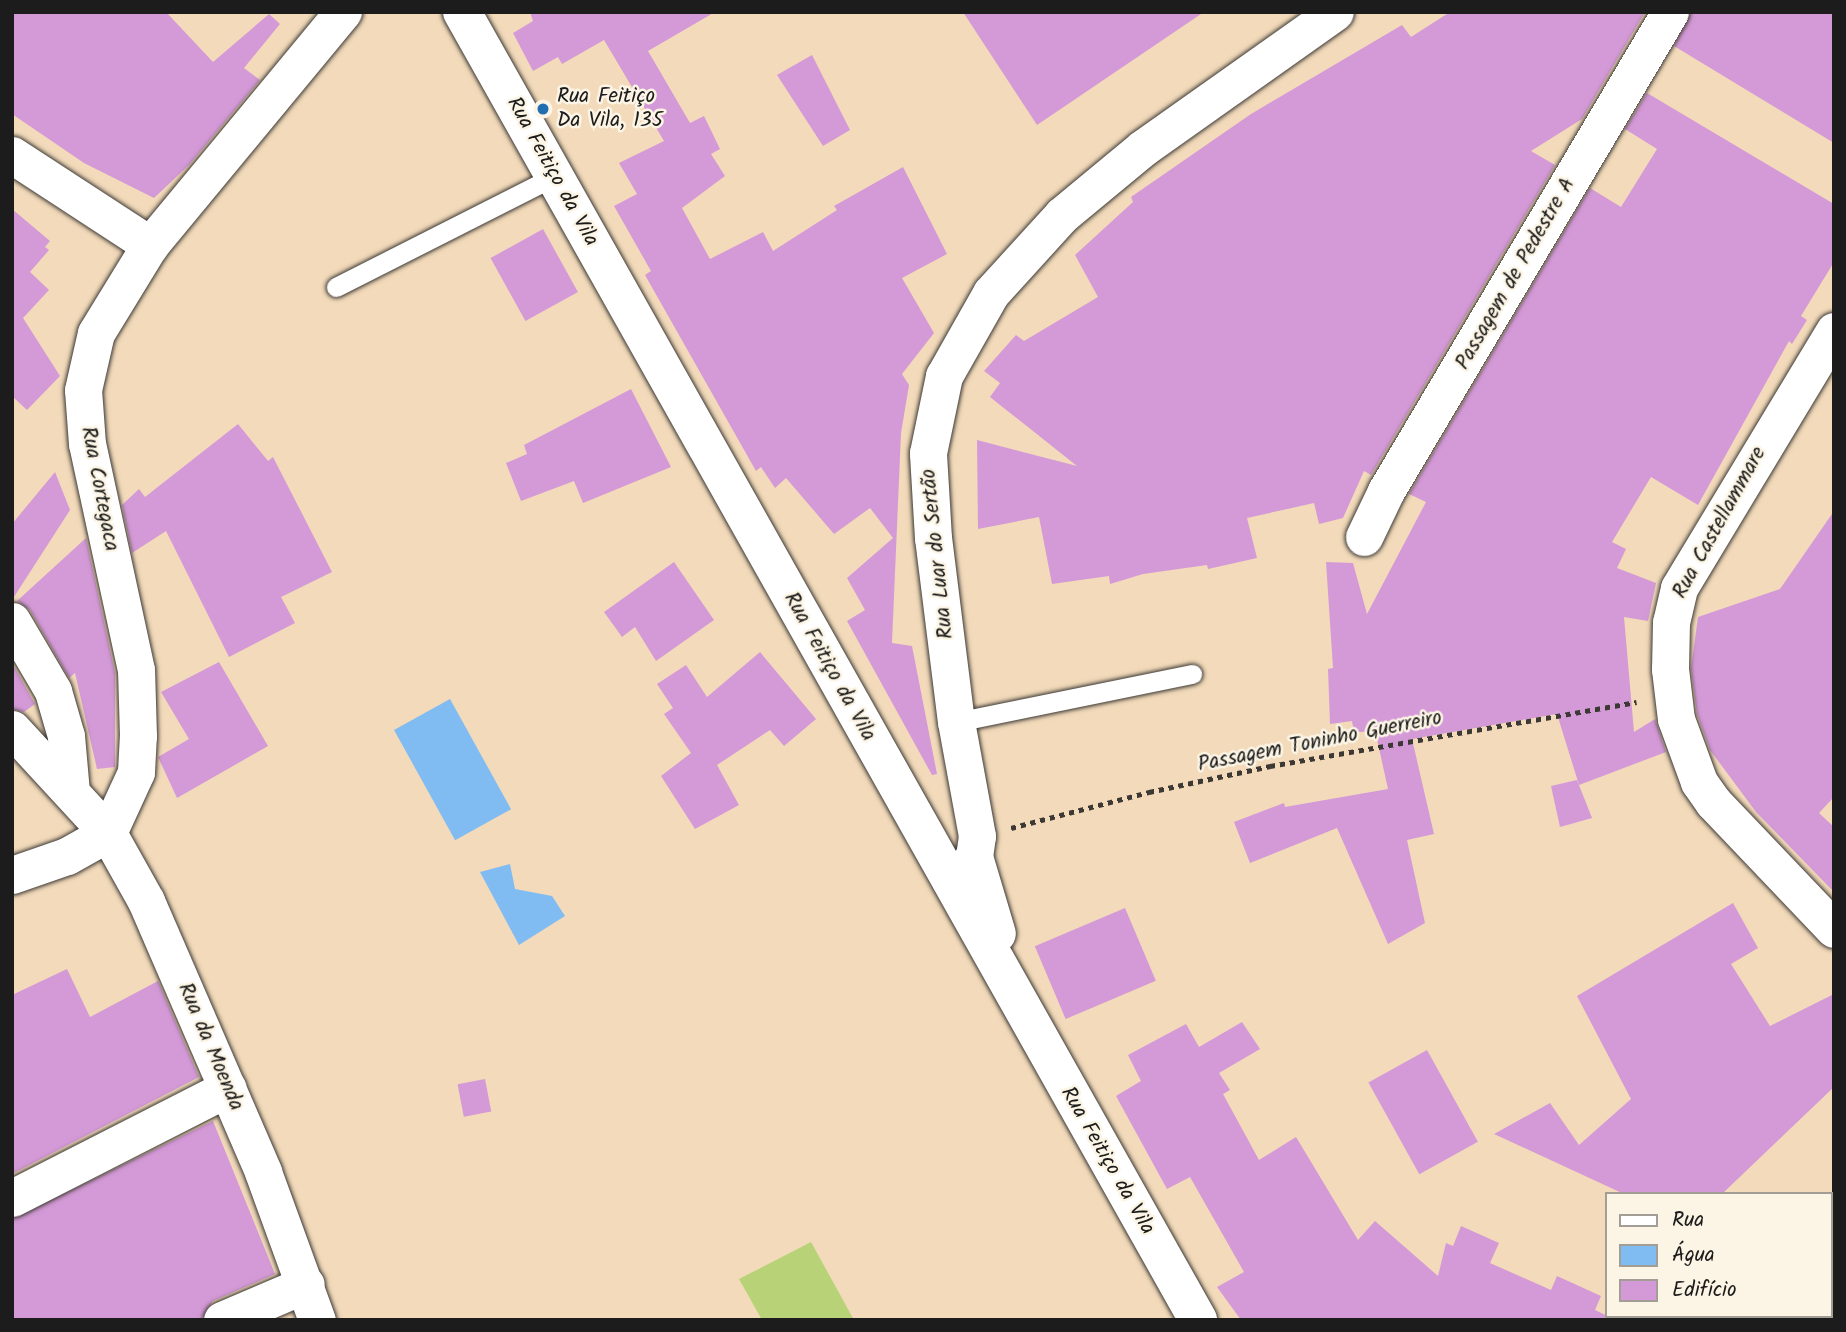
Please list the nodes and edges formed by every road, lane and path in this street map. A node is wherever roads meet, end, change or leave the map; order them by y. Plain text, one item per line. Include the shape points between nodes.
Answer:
1 (343, 12) edge
2 (463, 12) edge
3 (1335, 12) edge
4 (1670, 12) edge
5 (12, 155) edge
6 (555, 176) junction
7 (150, 245) junction
8 (336, 288) dead end
9 (1834, 331) edge
10 (1364, 537) dead end
11 (12, 621) edge
12 (1192, 674) dead end
13 (1672, 696) junction
14 (956, 722) junction
15 (12, 729) edge
16 (71, 792) junction
17 (108, 833) junction
18 (967, 860) junction
19 (12, 875) edge
20 (1834, 929) edge
21 (228, 1088) junction
22 (12, 1198) edge
23 (306, 1284) junction
24 (222, 1320) edge
25 (317, 1320) edge
26 (1198, 1320) edge

1 - 7 street, Rua Cortegaca
2 - 6 street, Rua Feitiço da Vila
3 - 14 street, Rua Luar do Sertão via 1143,148 1062,215 991,293 944,376 928,453 933,538
4 - 10 street, Passagem de Pedestre A via 1391,482
5 - 7 street
6 - 8 lane
6 - 18 street, Rua Feitiço da Vila
7 - 17 street, Rua Cortegaca via 96,333 83,390 87,444 136,670 135,772
9 - 13 street, Rua Castellammare via 1679,588 1671,622
11 - 16 street via 53,691 66,736
12 - 14 lane
13 - 18 path, Passagem Toninho Guerreiro via 1270,766
13 - 20 street, Rua Castellammare via 1691,762 1713,803
14 - 18 street, Rua Luar do Sertão
15 - 16 street, Rua da Moenda
16 - 17 street, Rua da Moenda
17 - 19 street via 67,856
17 - 21 street, Rua da Moenda via 146,901
18 - 26 street, Rua Feitiço da Vila via 1017,1000
21 - 22 street
21 - 23 street, Rua da Moenda
23 - 24 street
23 - 25 street, Rua da Moenda

